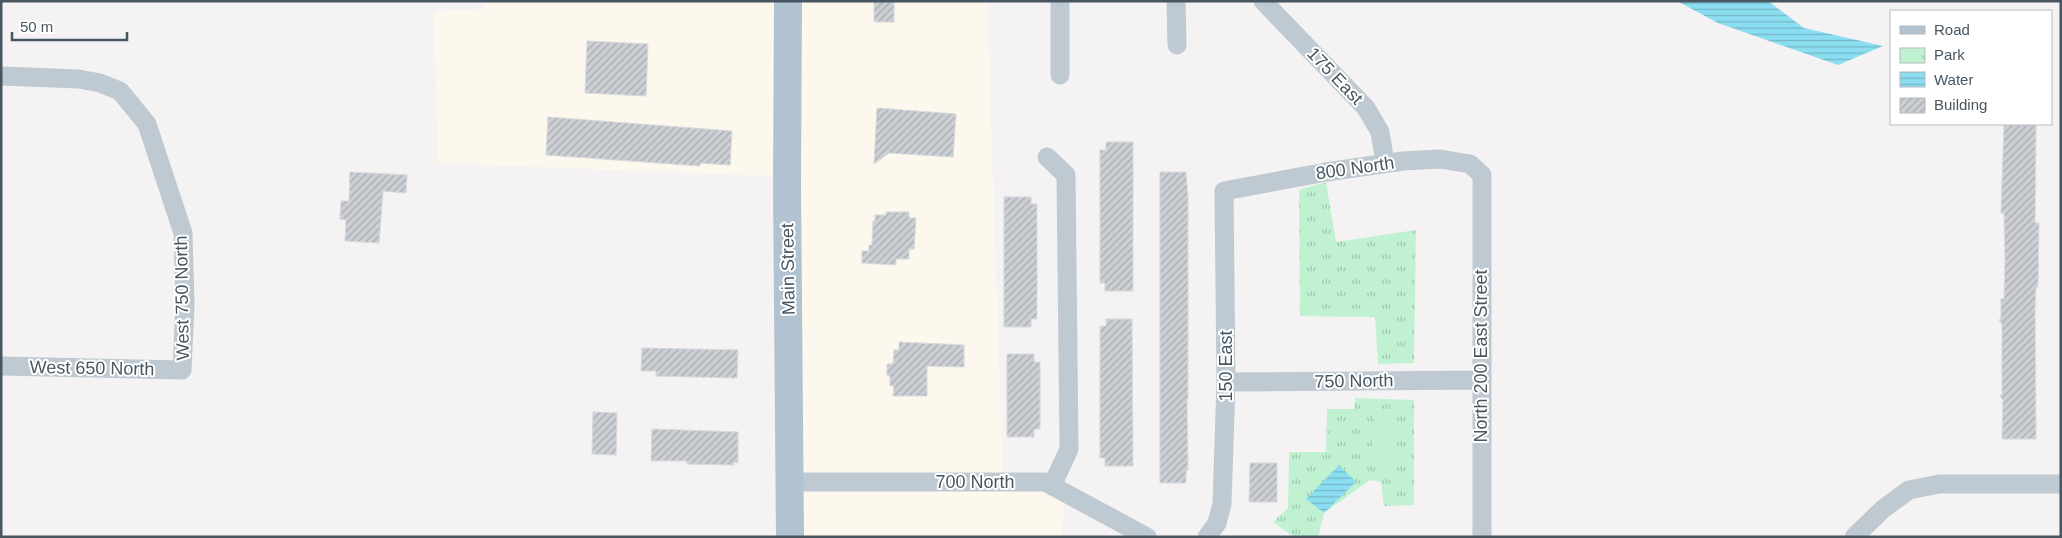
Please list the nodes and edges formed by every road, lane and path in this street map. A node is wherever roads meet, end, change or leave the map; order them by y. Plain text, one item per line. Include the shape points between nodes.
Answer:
1 (788, 1) edge
2 (1060, 1) edge
3 (1176, 1) edge
4 (1263, 1) edge
5 (1177, 45) dead end
6 (1060, 75) dead end
7 (1, 76) edge
8 (1047, 157) dead end
9 (1385, 163) junction
10 (1482, 175) joint
11 (1224, 191) joint
12 (1, 366) edge
13 (182, 370) joint
14 (1481, 380) junction
15 (1226, 382) junction
16 (790, 482) junction
17 (2061, 484) edge
18 (1052, 486) junction
19 (790, 537) edge
20 (1147, 537) edge
21 (1207, 537) edge
22 (1482, 537) edge
23 (1854, 537) edge

1 - 16 main road, Main Street
2 - 6 street
3 - 5 street
4 - 9 street, 175 East via 1366,108 1380,132
7 - 13 street, West 750 North via 79,79 100,83 120,91 147,124 183,232 185,304
8 - 18 street via 1066,175 1069,448
9 - 10 street, 800 North via 1440,159 1470,164
9 - 11 street, 800 North
10 - 14 street, North 200 East Street
11 - 15 street, 150 East
12 - 13 street, West 650 North
14 - 15 street, 750 North
14 - 22 street, North 200 East Street
15 - 21 street, 150 East via 1222,504 1217,522
16 - 18 street, 700 North via 1045,482
16 - 19 main road, Main Street
17 - 23 street via 1939,484 1909,490
18 - 20 street, 700 North

